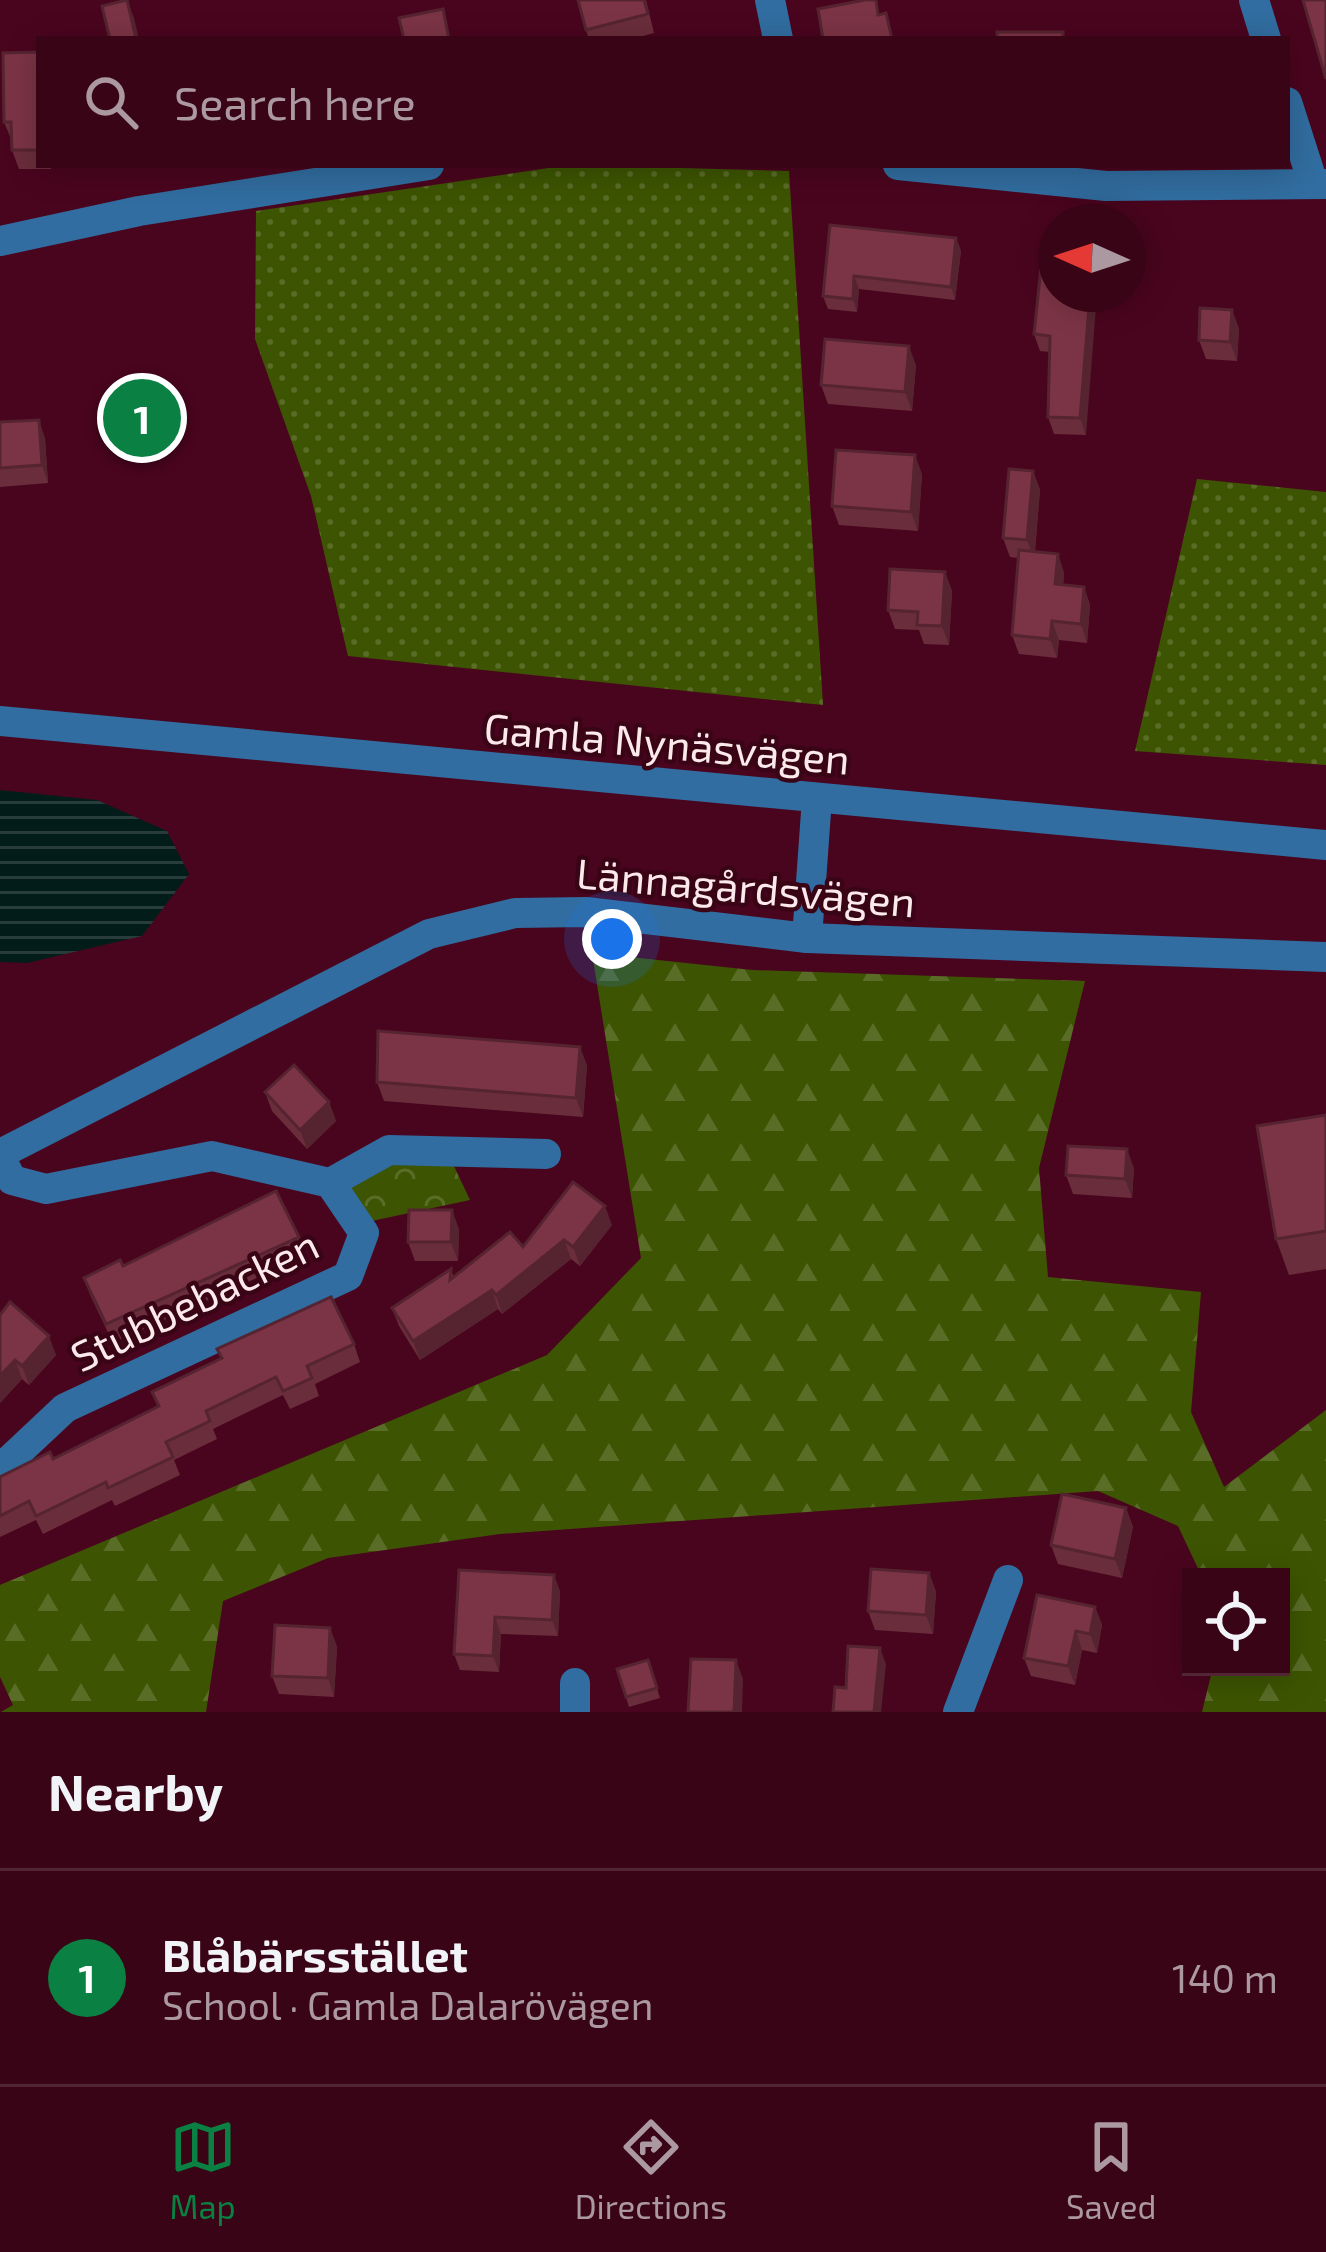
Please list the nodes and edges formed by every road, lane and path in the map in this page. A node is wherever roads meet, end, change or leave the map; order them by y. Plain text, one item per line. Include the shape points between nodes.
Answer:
1 (770, 0) edge
2 (1254, 0) edge
3 (777, 36) edge
4 (1266, 36) edge
5 (1290, 110) edge
6 (410, 168) edge
7 (928, 168) edge
8 (1319, 182) edge
9 (0, 241) edge
10 (0, 721) edge
11 (817, 798) junction
12 (1326, 845) edge
13 (807, 938) junction
14 (1326, 957) edge
15 (546, 1154) dead end
16 (0, 1155) edge
17 (330, 1183) junction
18 (0, 1469) edge
19 (1008, 1580) dead end
20 (958, 1712) edge

1 - 3 street
2 - 4 street
5 - 8 street
6 - 9 street
7 - 8 street via 1106,186
10 - 11 street, Gamla Nynäsvägen
11 - 12 street, Gamla Nynäsvägen
11 - 13 street
13 - 14 street, Lännagårdsvägen
13 - 16 street, Lännagårdsvägen via 586,912 468,921 377,958
15 - 17 street, Stubbebacken via 389,1150
16 - 17 street, Stubbebacken via 13,1180 46,1189 212,1156
17 - 18 street, Stubbebacken via 364,1233 348,1276 65,1408
19 - 20 street

